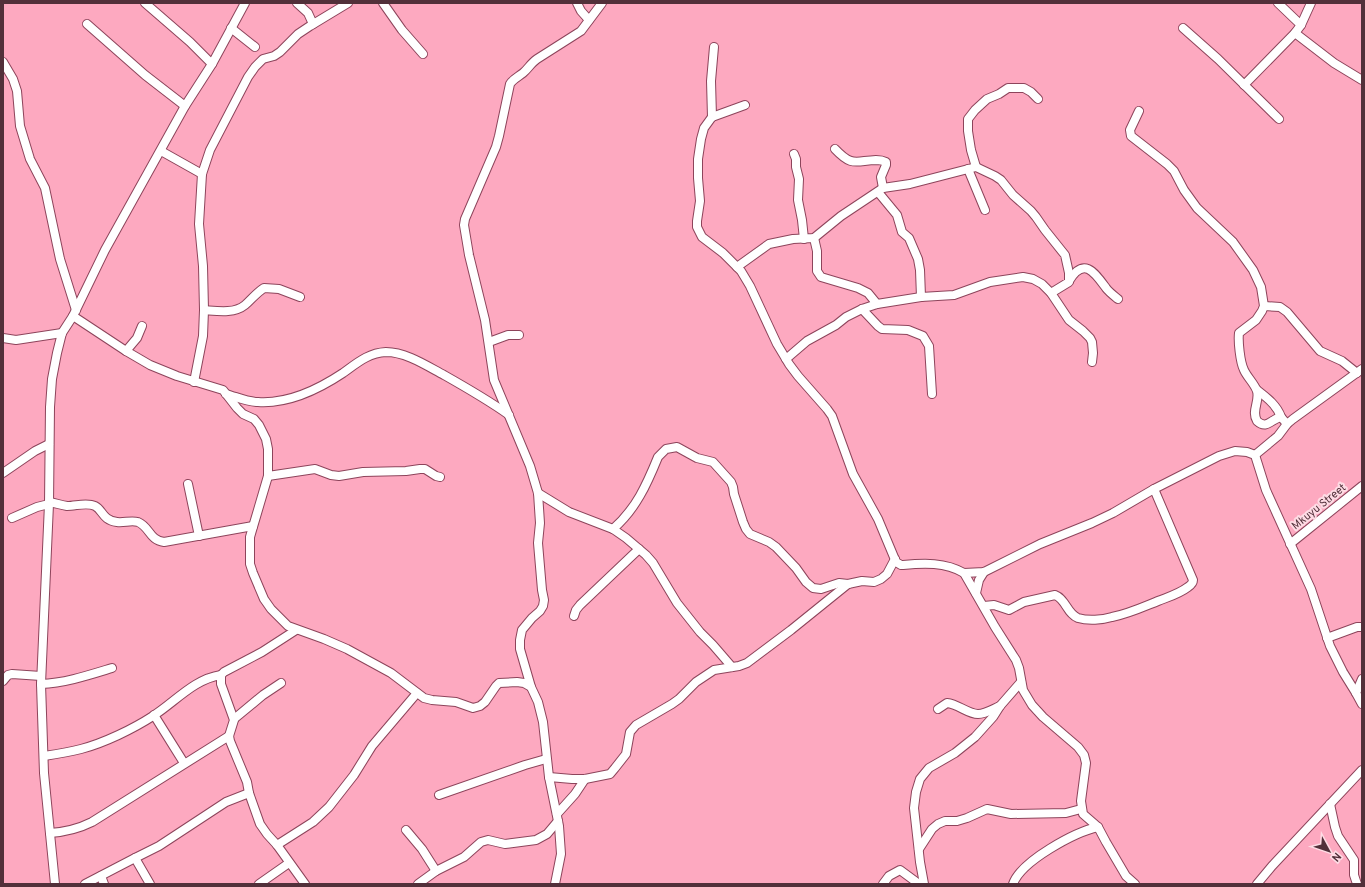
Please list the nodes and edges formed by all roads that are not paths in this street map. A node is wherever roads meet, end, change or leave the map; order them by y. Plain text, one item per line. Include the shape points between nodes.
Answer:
1 (145, 3) edge
2 (245, 3) edge
3 (297, 3) edge
4 (348, 3) edge
5 (383, 3) edge
6 (577, 3) edge
7 (602, 3) edge
8 (1278, 3) edge
9 (1311, 3) edge
10 (589, 20) junction
11 (87, 24) dead end
12 (313, 24) junction
13 (1301, 24) junction
14 (230, 28) junction
15 (1183, 28) dead end
16 (1295, 33) junction
17 (255, 47) dead end
18 (714, 47) dead end
19 (423, 54) dead end
20 (3, 62) edge
21 (212, 64) junction
22 (1362, 80) edge
23 (1244, 85) junction
24 (1038, 99) dead end
25 (745, 105) dead end
26 (185, 106) junction
27 (1139, 111) dead end
28 (712, 116) junction
29 (1279, 119) dead end
30 (835, 150) dead end
31 (161, 151) junction
32 (794, 154) dead end
33 (972, 168) junction
34 (202, 174) junction
35 (880, 190) junction
36 (985, 210) dead end
37 (814, 238) junction
38 (804, 239) junction
39 (737, 267) junction
40 (1069, 282) junction
41 (1051, 293) junction
42 (300, 296) dead end
43 (921, 297) junction
44 (1118, 299) dead end
45 (877, 304) junction
46 (1264, 306) junction
47 (862, 309) junction
48 (204, 310) junction
49 (75, 313) junction
50 (142, 326) dead end
51 (62, 333) junction
52 (519, 334) dead end
53 (3, 338) edge
54 (489, 342) junction
55 (126, 351) junction
56 (786, 359) junction
57 (1092, 362) dead end
58 (1359, 371) edge
59 (194, 382) junction
60 (1256, 390) junction
61 (226, 394) junction
62 (932, 394) dead end
63 (510, 415) junction
64 (1281, 417) junction
65 (1287, 424) junction
66 (49, 444) junction
67 (1255, 455) junction
68 (3, 473) edge
69 (268, 476) junction
70 (440, 478) dead end
71 (188, 484) dead end
72 (1362, 486) edge
73 (1154, 489) junction
74 (538, 493) junction
75 (49, 503) junction
76 (12, 518) dead end
77 (253, 526) junction
78 (613, 529) junction
79 (199, 536) junction
80 (1290, 544) junction
81 (639, 549) junction
82 (895, 559) junction
83 (964, 572) junction
84 (984, 572) junction
85 (848, 584) junction
86 (976, 593) junction
87 (984, 606) junction
88 (574, 616) dead end
89 (1362, 627) edge
90 (296, 630) junction
91 (1327, 638) junction
92 (732, 667) junction
93 (112, 668) dead end
94 (221, 675) junction
95 (1362, 679) edge
96 (41, 680) junction
97 (3, 681) edge
98 (1021, 682) junction
99 (281, 683) dead end
100 (531, 687) junction
101 (417, 693) junction
102 (1356, 693) junction
103 (1362, 704) edge
104 (1000, 706) junction
105 (938, 709) dead end
106 (154, 716) junction
107 (234, 719) junction
108 (230, 736) junction
109 (44, 756) junction
110 (546, 759) junction
111 (184, 763) junction
112 (1362, 770) edge
113 (548, 777) junction
114 (585, 779) junction
115 (249, 793) junction
116 (439, 795) dead end
117 (1330, 804) junction
118 (1081, 809) junction
119 (557, 818) junction
120 (1098, 827) junction
121 (406, 830) dead end
122 (50, 833) junction
123 (277, 845) junction
124 (919, 849) junction
125 (134, 858) junction
126 (289, 863) junction
127 (436, 871) junction
128 (103, 880) edge
129 (55, 884) edge
130 (85, 884) edge
131 (150, 884) edge
132 (259, 884) edge
133 (306, 884) edge
134 (418, 884) edge
135 (556, 884) edge
136 (883, 884) edge
137 (920, 884) edge
138 (924, 884) edge
139 (1013, 884) edge
140 (1135, 884) edge
141 (1257, 884) edge
142 (1357, 884) edge

1 - 21 street
2 - 14 street
3 - 12 street via 308,13
4 - 12 street
5 - 19 street
6 - 10 street
7 - 10 street
8 - 13 street
9 - 13 street
10 - 54 street via 580,31 536,59 522,74 512,80 496,146 465,219 469,255
11 - 26 street
12 - 34 street via 298,34 280,52 255,67 210,150
13 - 16 street
14 - 17 street
14 - 21 street
15 - 23 street
16 - 22 street via 1334,64
16 - 23 street
18 - 28 street via 711,81
20 - 49 street via 17,91 20,126 30,159 46,192 60,259
21 - 26 street
23 - 29 street
24 - 33 street via 1024,88 1008,88 987,98 975,110 968,119
25 - 28 street
26 - 31 street
27 - 46 street via 1130,130 1130,136 1174,171 1197,208 1232,242 1257,277
28 - 39 street via 700,139 700,201 697,227 702,237
30 - 35 street via 852,162 884,160 886,165 881,177
31 - 34 street
31 - 49 street via 105,250
32 - 38 street via 799,179 798,200
33 - 35 street
33 - 36 street
33 - 40 street via 1001,180 1031,211 1065,255
34 - 48 street via 199,224
35 - 37 street
35 - 43 street via 897,215 902,232 909,238 918,259
37 - 38 street
37 - 45 street via 819,274 827,280 868,293
38 - 39 street via 789,239 769,244
39 - 56 street via 750,286
40 - 41 street
40 - 44 street via 1077,271 1092,271
41 - 43 street via 1033,279 1023,277 990,282 954,295
41 - 57 street via 1069,320 1090,338
42 - 48 street via 279,288 264,288 240,309
43 - 45 street
45 - 47 street
46 - 58 street via 1280,307 1320,351
46 - 60 street via 1256,320 1240,331 1239,335 1242,365
47 - 56 street via 807,341
47 - 62 street via 882,328 908,330 923,336 929,346
48 - 59 street via 203,336
49 - 51 street
49 - 55 street
50 - 55 street via 138,338
51 - 53 street via 16,340
51 - 66 street via 52,379
52 - 54 street
54 - 63 street via 494,380
55 - 59 street via 150,366
56 - 82 street via 832,416 855,479 878,519
58 - 65 street
59 - 61 street via 218,388
60 - 64 street via 1272,404
60 - 64 street via 1254,413 1257,421 1266,425
61 - 63 street via 245,401 270,402 285,399 328,383 367,356 388,352 418,361 480,395
61 - 69 street via 243,414 254,419 263,431 268,449
63 - 74 street
64 - 65 street
65 - 67 street via 1278,436
66 - 68 street
66 - 75 street
67 - 73 street via 1235,451 1219,456
67 - 80 street via 1266,490
69 - 70 street via 315,469 338,476 424,469
69 - 77 street
71 - 79 street
72 - 80 street, Mkuyu Street
73 - 84 street via 1113,513 1040,544
73 - 87 street via 1193,580 1190,586 1131,612 1095,620 1078,618 1068,610 1063,600 1055,595 1024,602 1009,610 994,605
74 - 78 street via 569,512
74 - 100 street via 538,543 544,600 540,611 522,630 520,640 520,649
75 - 76 street
75 - 79 street via 95,506 111,521 132,521 143,525 159,542
75 - 96 street
77 - 79 street
77 - 90 street via 250,554 253,573 271,609 288,626
78 - 81 street
78 - 85 street via 637,502 662,452 677,447 697,458 713,462 731,482 746,529 750,534 776,547 812,588
80 - 91 street via 1311,589
81 - 88 street via 580,605
81 - 92 street via 653,563 677,603
82 - 83 street via 901,565 933,563
82 - 85 street via 887,574 881,579
83 - 84 street
83 - 86 street
84 - 86 street
85 - 92 street via 747,663
86 - 87 street
87 - 98 street via 1016,660
89 - 91 street
90 - 94 street
90 - 101 street via 347,649 391,673
91 - 102 street via 1340,667
92 - 114 street via 714,670 672,704 636,725 630,732 626,754 610,774
93 - 96 street via 52,684
94 - 106 street via 202,681
94 - 107 street via 221,684
95 - 102 street
96 - 97 street via 12,674
96 - 109 street
98 - 104 street
98 - 118 street via 1027,696 1043,717 1084,755 1086,763
99 - 107 street via 262,695
100 - 101 street via 517,682 500,683 485,702 473,708 456,702 432,700
100 - 110 street via 543,722
101 - 123 street via 372,746 329,807 313,822
102 - 103 street
104 - 105 street via 979,714 953,703 947,703
104 - 124 street via 975,737 955,753 929,768 920,779 914,808
106 - 109 street via 83,749
106 - 111 street
107 - 108 street
108 - 111 street
108 - 115 street
109 - 122 street
110 - 113 street
110 - 116 street
111 - 122 street via 86,825 71,831
112 - 117 street
113 - 114 street
113 - 119 street
114 - 119 street
115 - 123 street via 260,824
115 - 125 street via 226,802 159,846
117 - 141 street
117 - 142 street via 1334,827 1354,860
118 - 120 street
118 - 124 street via 1066,813 1012,814 987,808 967,818 938,824
119 - 127 street via 547,834 536,840 505,844 488,840 481,842 464,857
119 - 135 street via 561,854
120 - 139 street via 1077,834 1049,850 1022,871
120 - 140 street via 1126,876
121 - 127 street
122 - 129 street
123 - 126 street
124 - 138 street
125 - 128 street
125 - 131 street
126 - 132 street
126 - 133 street
127 - 134 street
128 - 130 street
136 - 137 street via 889,876 900,870

